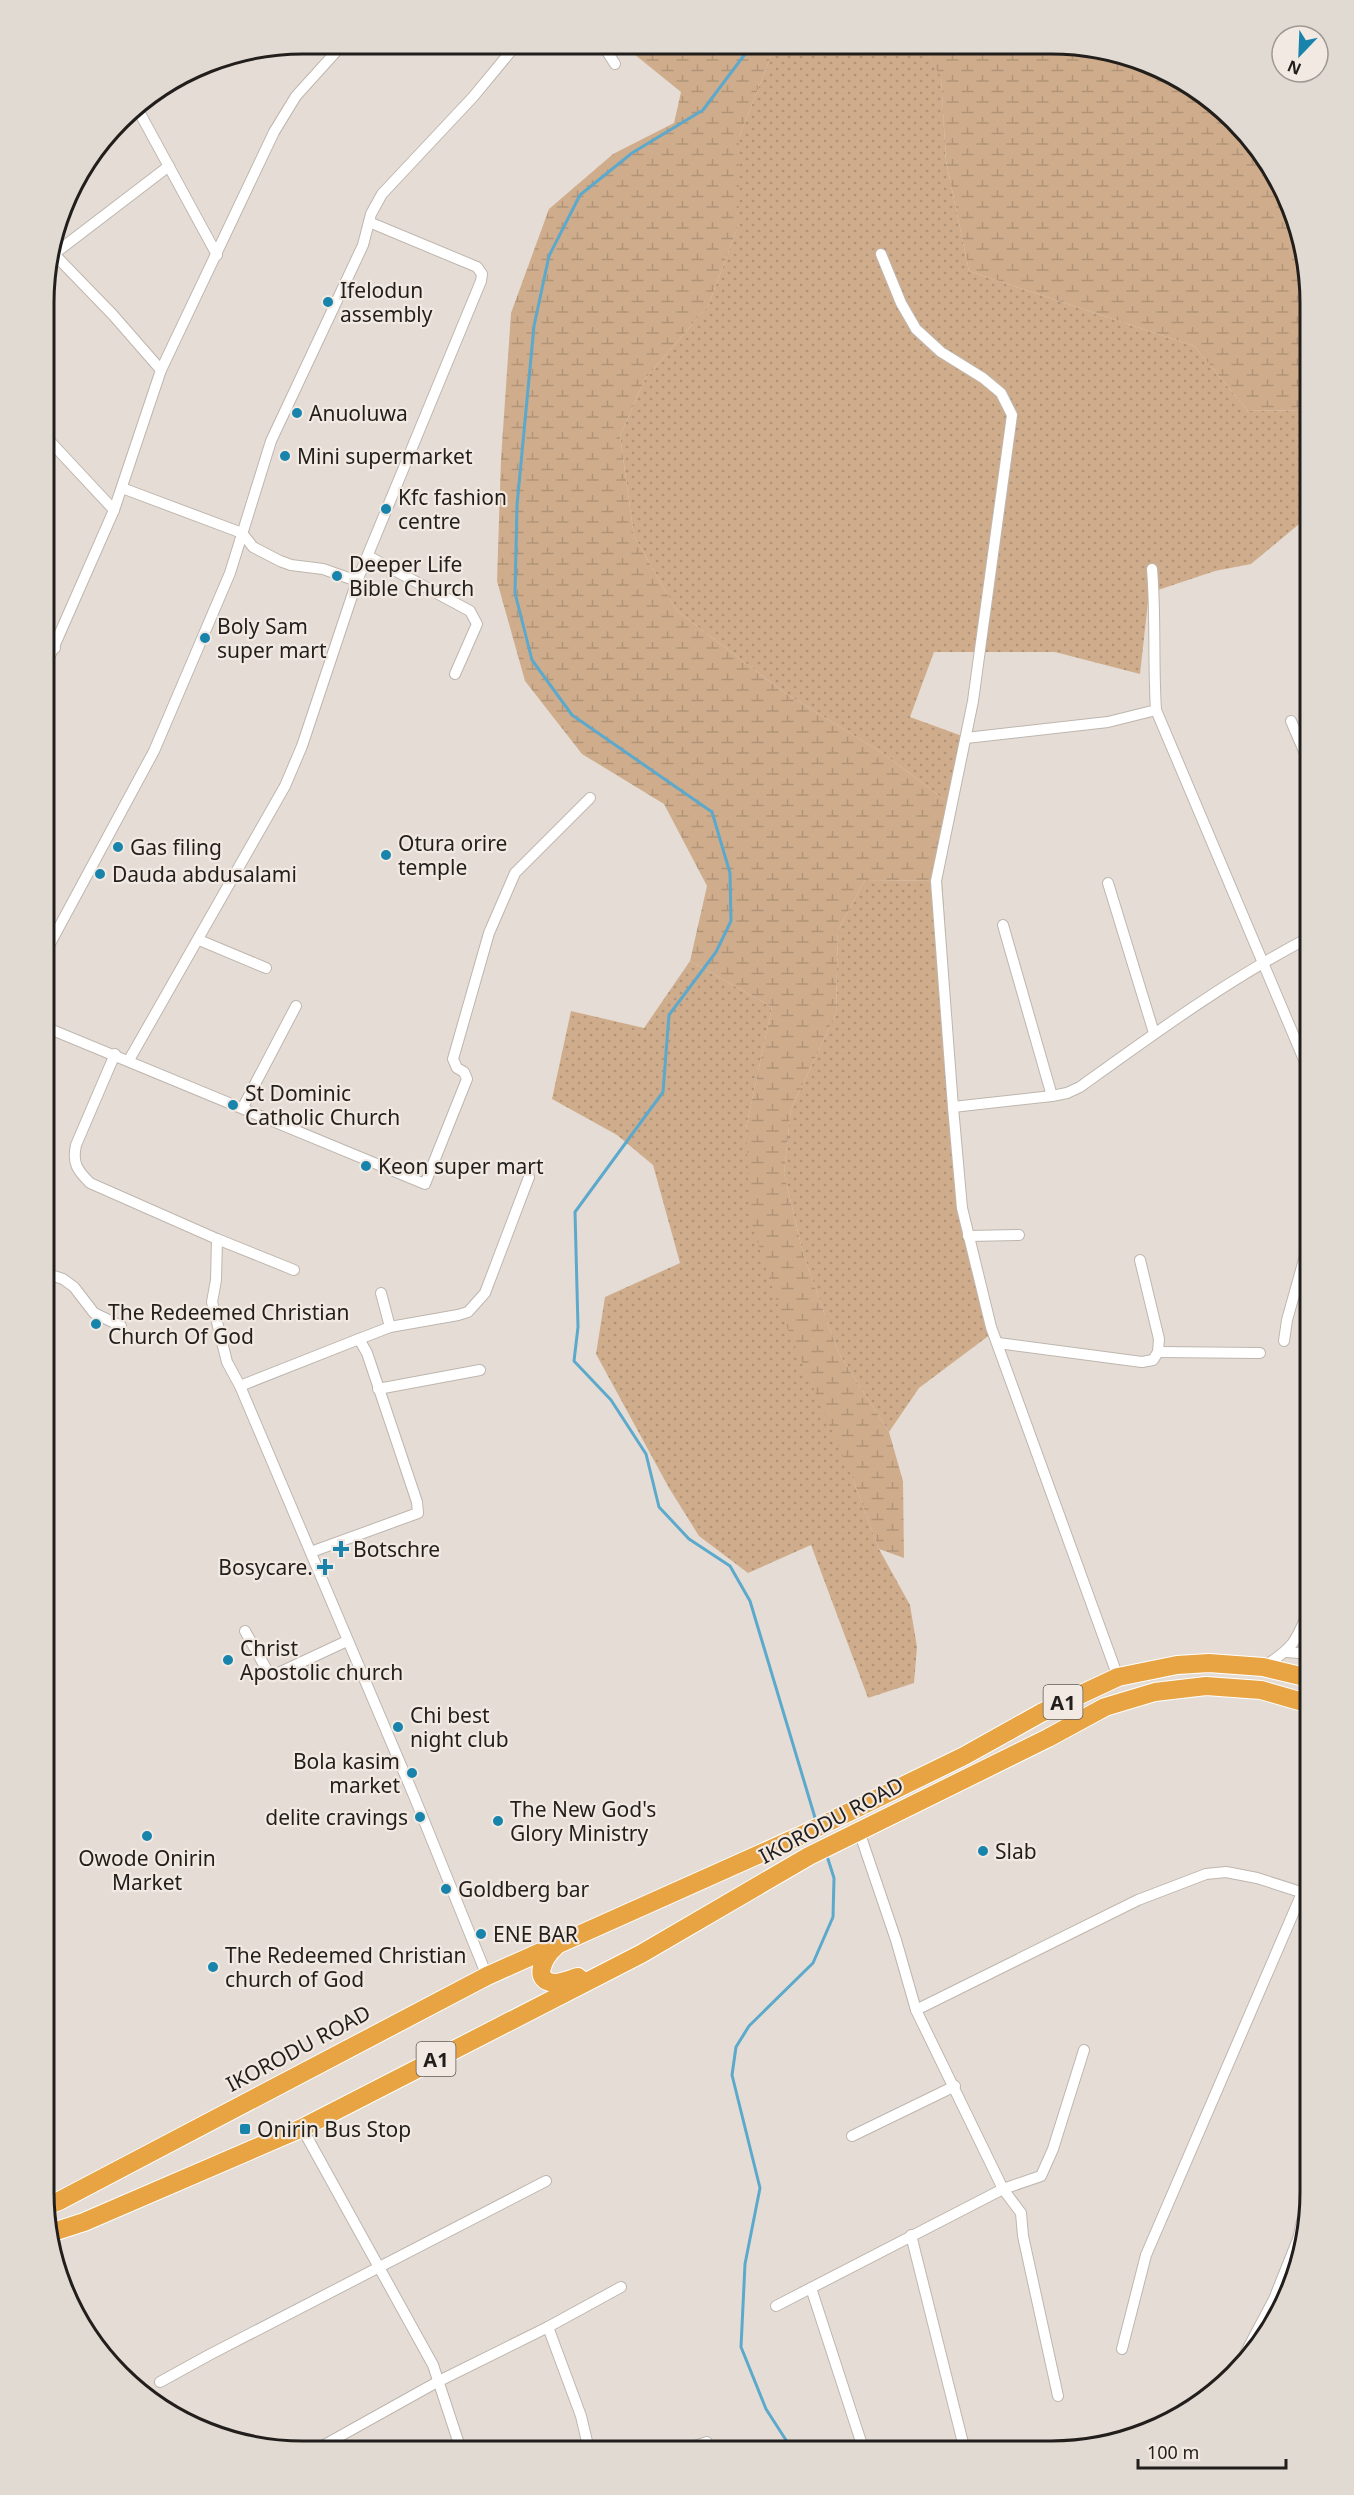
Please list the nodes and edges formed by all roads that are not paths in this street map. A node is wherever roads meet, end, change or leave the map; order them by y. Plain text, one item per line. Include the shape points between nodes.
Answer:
1 (334, 54) edge
2 (509, 54) edge
3 (609, 54) edge
4 (615, 64) dead end
5 (141, 114) edge
6 (169, 166) junction
7 (369, 222) junction
8 (60, 250) edge
9 (881, 254) dead end
10 (217, 255) junction
11 (58, 262) edge
12 (161, 370) junction
13 (54, 446) edge
14 (122, 488) junction
15 (114, 510) junction
16 (242, 533) junction
17 (368, 556) junction
18 (1152, 569) dead end
19 (357, 581) junction
20 (55, 648) edge
21 (455, 675) dead end
22 (1156, 710) junction
23 (1291, 721) dead end
24 (966, 738) junction
25 (1300, 742) edge
26 (590, 798) dead end
27 (1108, 883) dead end
28 (1003, 925) dead end
29 (54, 936) edge
30 (199, 940) junction
31 (1300, 942) edge
32 (1262, 962) junction
33 (266, 968) dead end
34 (297, 1006) dead end
35 (54, 1030) edge
36 (1154, 1033) junction
37 (1300, 1051) edge
38 (115, 1054) junction
39 (129, 1060) junction
40 (1052, 1096) junction
41 (243, 1107) junction
42 (953, 1107) junction
43 (529, 1177) dead end
44 (1019, 1235) dead end
45 (968, 1236) junction
46 (217, 1239) junction
47 (1140, 1260) dead end
48 (294, 1270) dead end
49 (1300, 1274) edge
50 (54, 1276) edge
51 (381, 1293) dead end
52 (121, 1326) dead end
53 (390, 1327) junction
54 (359, 1339) junction
55 (1284, 1341) dead end
56 (998, 1343) junction
57 (1158, 1352) junction
58 (1260, 1353) dead end
59 (480, 1370) dead end
60 (240, 1386) junction
61 (378, 1389) junction
62 (311, 1552) junction
63 (245, 1631) dead end
64 (1300, 1633) edge
65 (347, 1641) junction
66 (1287, 1652) junction
67 (1300, 1653) edge
68 (1263, 1667) junction
69 (1300, 1676) edge
70 (1118, 1677) junction
71 (1300, 1701) edge
72 (851, 1842) junction
73 (1300, 1892) edge
74 (1300, 1908) edge
75 (559, 1944) junction
76 (641, 1954) junction
77 (487, 1976) junction
78 (916, 2010) junction
79 (1084, 2050) dead end
80 (955, 2086) junction
81 (302, 2128) junction
82 (852, 2136) dead end
83 (546, 2181) dead end
84 (1003, 2189) junction
85 (55, 2203) edge
86 (57, 2231) edge
87 (911, 2235) junction
88 (1293, 2252) edge
89 (380, 2267) junction
90 (621, 2287) dead end
91 (811, 2288) junction
92 (776, 2306) dead end
93 (548, 2327) junction
94 (1256, 2333) edge
95 (1122, 2349) dead end
96 (439, 2381) junction
97 (160, 2382) dead end
98 (1058, 2396) dead end
99 (331, 2441) edge
100 (458, 2441) edge
101 (588, 2441) edge
102 (861, 2441) edge
103 (963, 2441) edge

1 - 10 street via 284,112
2 - 7 street via 382,194
3 - 4 street
5 - 6 street
6 - 8 street
6 - 10 street
7 - 16 street via 363,245 271,441
7 - 17 street via 477,267 482,274
9 - 24 street via 916,329 941,352 1001,393 1012,415
10 - 12 street
11 - 12 street via 113,315
12 - 14 street
13 - 15 street
14 - 15 street
14 - 16 street
15 - 20 street
16 - 19 street via 253,547 280,561 323,569
16 - 29 street via 230,573 154,751
17 - 19 street
17 - 21 street via 470,610 477,624
18 - 22 street
19 - 30 street via 285,786
22 - 24 street via 1108,722
22 - 32 street
23 - 25 street
24 - 42 street via 936,881
26 - 41 street via 515,873 489,933 453,1059 467,1079 424,1184
27 - 36 street
28 - 40 street
30 - 33 street
30 - 39 street
31 - 32 street
32 - 36 street
32 - 37 street
34 - 41 street
35 - 38 street
36 - 40 street via 1080,1087
38 - 39 street
38 - 46 street via 76,1145 76,1169 90,1183
39 - 41 street
40 - 42 street
42 - 45 street
43 - 53 street via 485,1293 475,1305 458,1316
44 - 45 street
45 - 56 street
46 - 48 street
46 - 60 street via 212,1302 227,1362
47 - 57 street via 1159,1339
49 - 55 street
50 - 52 street via 74,1287 94,1313
51 - 53 street
53 - 54 street
54 - 60 street
54 - 61 street
56 - 57 street via 1142,1362 1154,1360
56 - 70 street
57 - 58 street
59 - 61 street
60 - 62 street
61 - 62 street via 418,1513
62 - 65 street
63 - 65 street via 268,1672 274,1674
64 - 66 street
65 - 77 street
66 - 67 street
66 - 68 street
68 - 69 highway, IKORODU ROAD / A1
68 - 70 highway, IKORODU ROAD / A1 via 1178,1665
70 - 75 highway, IKORODU ROAD / A1 via 1041,1713 964,1756
71 - 72 highway, IKORODU ROAD / A1 via 1261,1690 1214,1687 1155,1692 1105,1707
72 - 76 highway, IKORODU ROAD / A1
72 - 78 street via 896,1940
73 - 78 street via 1226,1872 1206,1874 1138,1900
74 - 95 street via 1146,2255
75 - 76 highway via 546,1955 541,1966 540,1972 547,1982 576,1978
75 - 77 highway, IKORODU ROAD / A1
76 - 81 highway, IKORODU ROAD / A1
77 - 85 highway, IKORODU ROAD / A1
78 - 80 street
79 - 84 street via 1041,2176
80 - 82 street
80 - 84 street
81 - 86 highway, IKORODU ROAD / A1
81 - 89 street
83 - 89 street
84 - 87 street
84 - 98 street via 1021,2213
87 - 91 street
87 - 103 street
88 - 94 street
89 - 96 street
89 - 97 street
90 - 93 street
91 - 92 street
91 - 102 street
93 - 96 street
93 - 101 street
96 - 99 street
96 - 100 street

